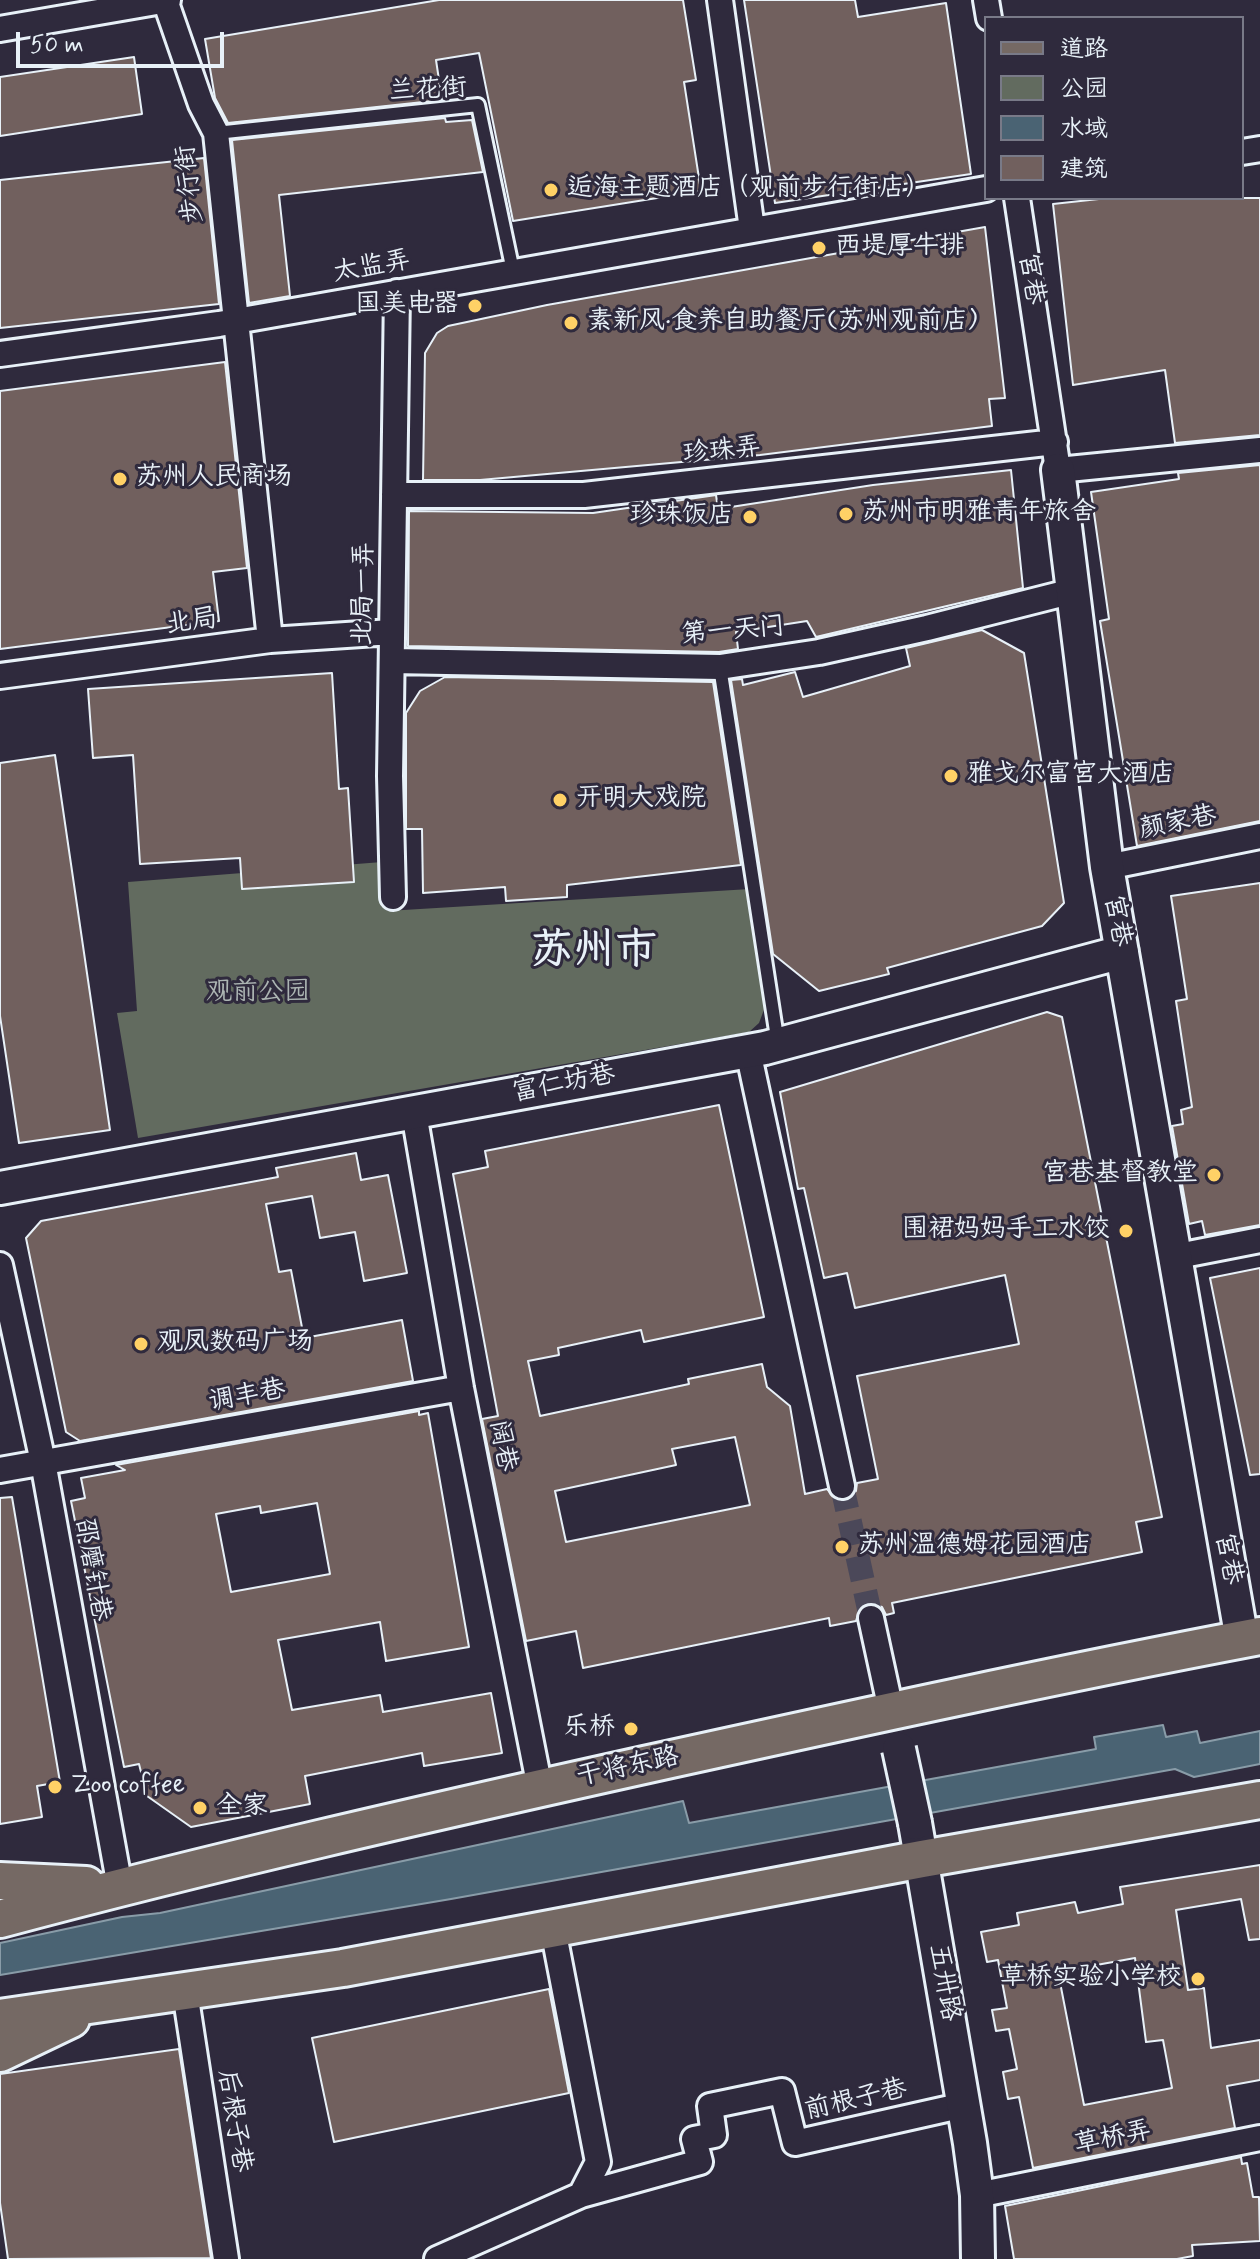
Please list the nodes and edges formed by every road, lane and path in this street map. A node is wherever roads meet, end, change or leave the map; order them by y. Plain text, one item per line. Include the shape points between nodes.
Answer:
1 (166, 0) edge
2 (720, 0) edge
3 (0, 29) edge
4 (216, 133) junction
5 (984, 189) edge
6 (1017, 200) edge
7 (752, 229) junction
8 (513, 271) junction
9 (397, 292) junction
10 (234, 321) junction
11 (0, 354) edge
12 (1260, 450) edge
13 (1056, 456) junction
14 (394, 495) junction
15 (1073, 591) junction
16 (392, 632) junction
17 (270, 640) junction
18 (392, 661) junction
19 (720, 667) junction
20 (0, 676) edge
21 (1260, 836) edge
22 (1107, 867) junction
23 (393, 897) dead end
24 (1122, 952) junction
25 (763, 1048) junction
26 (414, 1113) junction
27 (0, 1188) edge
28 (1260, 1240) edge
29 (1173, 1257) junction
30 (0, 1265) edge
31 (461, 1388) junction
32 (43, 1462) junction
33 (0, 1470) edge
34 (842, 1486) tunnel mouth
35 (871, 1618) tunnel mouth
36 (1251, 1638) edge
37 (891, 1710) junction
38 (540, 1788) junction
39 (1260, 1800) edge
40 (922, 1859) junction
41 (0, 1881) edge
42 (120, 1887) junction
43 (0, 1919) edge
44 (553, 1929) junction
45 (185, 1992) junction
46 (102, 2004) junction
47 (0, 2018) edge
48 (0, 2053) edge
49 (964, 2105) junction
50 (1260, 2138) edge
51 (581, 2195) junction
52 (977, 2195) junction
53 (226, 2259) edge
54 (437, 2259) edge
55 (978, 2259) edge

1 - 3 street
1 - 4 street, 步行街
2 - 7 street
4 - 8 lane, 兰花街 via 478,105
4 - 10 street, 步行街
5 - 7 street, 太监弄
6 - 13 street, 宫巷
7 - 8 street, 太监弄
8 - 9 street, 太监弄
9 - 10 street, 太监弄
9 - 14 street, 北局一弄
10 - 11 street, 太监弄
10 - 17 street, 步行街
12 - 13 street, 珍珠弄
13 - 14 street, 珍珠弄 via 584,495
13 - 15 street, 宫巷
14 - 16 street, 北局一弄
15 - 19 street, 第一天门 via 819,652
15 - 22 street, 宫巷
16 - 17 street, 北局
16 - 18 street, 北局一弄
17 - 20 street, 北局
18 - 19 street, 第一天门
18 - 23 street, 北局一弄
19 - 25 lane
21 - 22 street, 颜家巷
22 - 24 street, 宫巷
24 - 25 street, 富仁坊巷
24 - 29 street, 宫巷
25 - 26 street, 富仁坊巷
25 - 34 street
26 - 27 street, 富仁坊巷
26 - 31 street, 阔巷
28 - 29 street
29 - 36 street, 宫巷
30 - 32 street, 邵磨针巷
31 - 32 street, 调丰巷
31 - 38 street, 阔巷
32 - 33 street, 调丰巷
32 - 42 street, 邵磨针巷
35 - 37 street
36 - 37 main road, 干将东路
37 - 38 main road, 干将东路
37 - 40 street, 五卅路, bridge
38 - 42 main road, 干将东路
39 - 40 main road
40 - 44 main road
40 - 49 street, 五卅路
41 - 42 main road
42 - 43 main road, 干将东路
44 - 45 main road
44 - 51 street via 598,2162
45 - 46 main road
45 - 53 street, 后根子巷
46 - 47 main road
46 - 48 main road
49 - 51 street, 前根子巷 via 795,2143 782,2091 710,2106 714,2135 694,2139 700,2162
49 - 52 street, 五卅路
50 - 52 street, 草桥弄
51 - 54 street, 前根子巷
52 - 55 street, 五卅路

